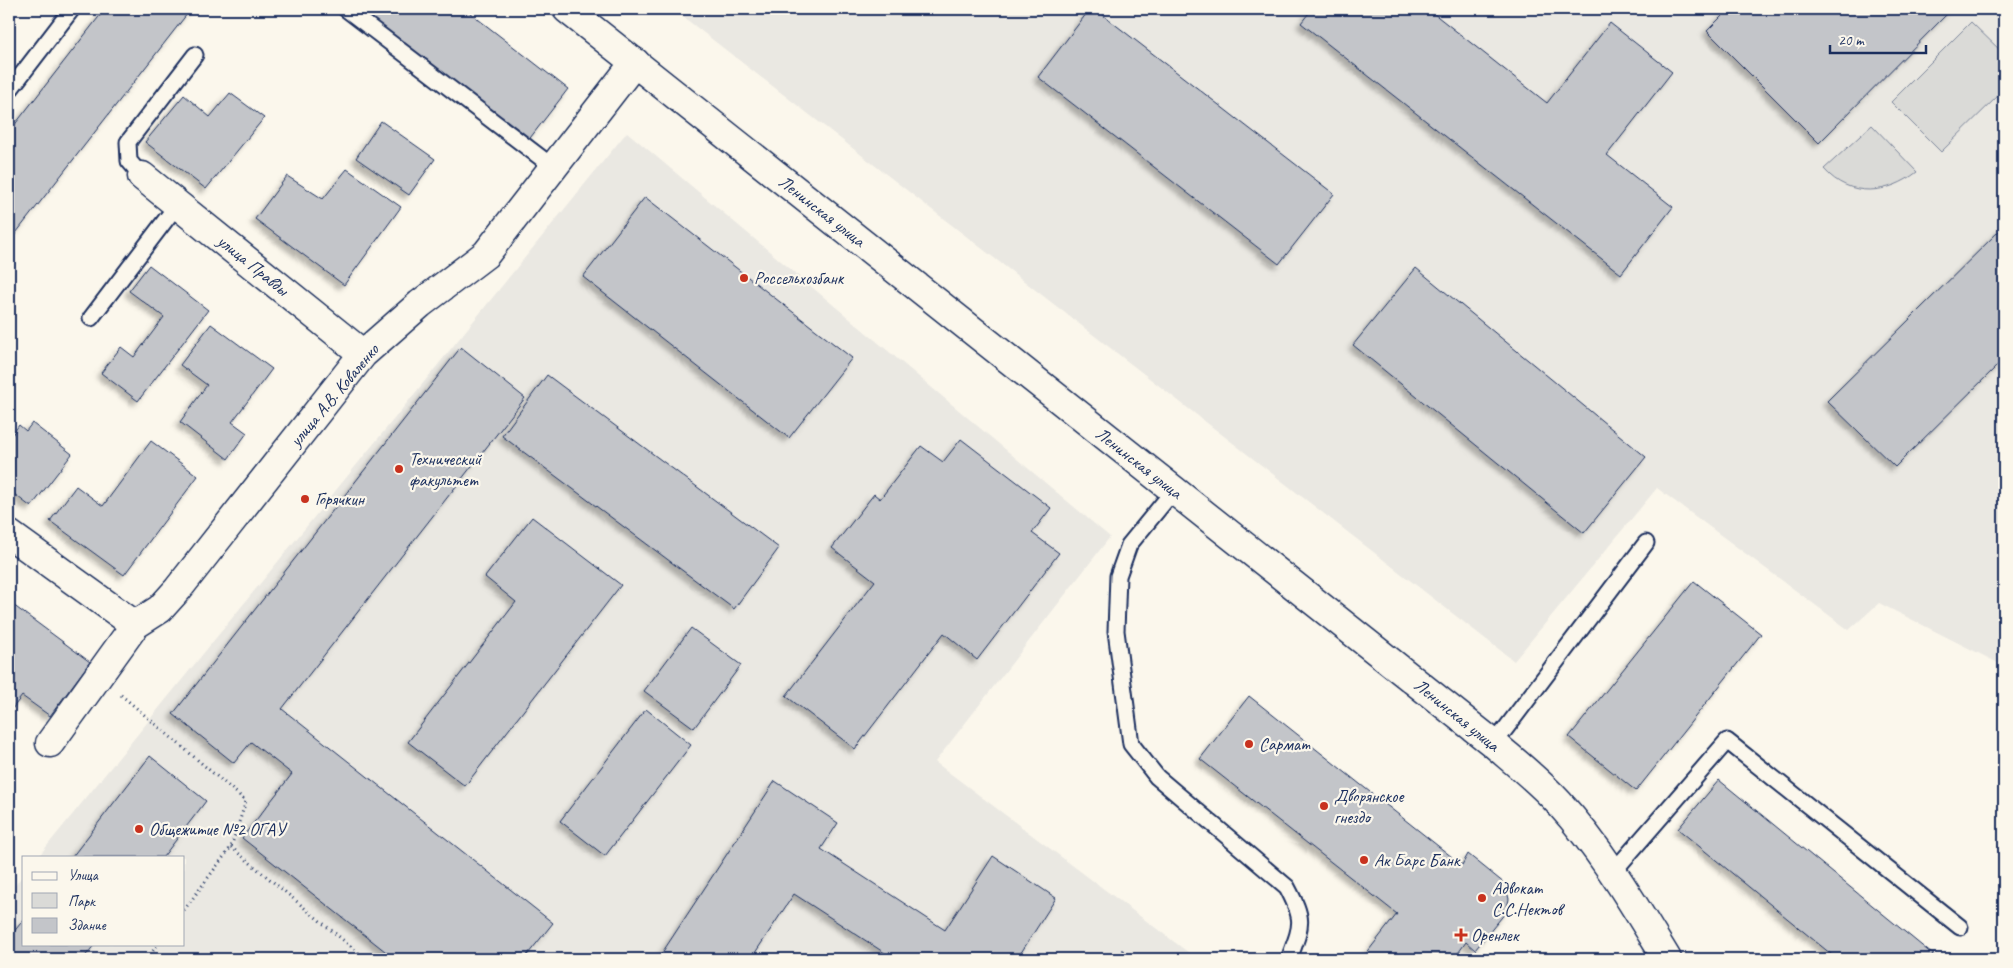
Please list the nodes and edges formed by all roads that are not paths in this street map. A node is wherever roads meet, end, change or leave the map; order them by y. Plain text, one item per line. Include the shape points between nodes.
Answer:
1 (72, 9) edge
2 (346, 9) edge
3 (567, 9) edge
4 (195, 55) dead end
5 (635, 62) junction
6 (9, 91) edge
7 (553, 167) junction
8 (142, 176) joint
9 (177, 205) junction
10 (91, 318) dead end
11 (363, 354) junction
12 (1174, 490) junction
13 (9, 534) edge
14 (1646, 543) dead end
15 (135, 626) junction
16 (50, 743) dead end
17 (1494, 744) junction
18 (1613, 872) junction
19 (1960, 927) dead end
20 (1289, 959) edge
21 (1667, 959) edge

1 - 6 lane
2 - 7 lane
3 - 5 main road, Ленинская улица
4 - 8 lane via 128,142 128,161
5 - 7 main road, улица А.В. Коваленко
5 - 12 main road, Ленинская улица
7 - 11 main road, улица А.В. Коваленко via 486,254 420,304
8 - 9 main road, улица Правды
9 - 10 lane
9 - 11 main road, улица Правды
11 - 15 main road, улица А.В. Коваленко via 178,589 160,609
12 - 17 main road, Ленинская улица
12 - 20 lane via 1129,545 1118,576 1116,631 1131,744 1157,777 1287,887 1299,910 1300,930
13 - 15 main road
14 - 17 lane
15 - 16 main road, улица А.В. Коваленко
17 - 18 main road, Ленинская улица via 1560,803
18 - 19 lane via 1727,741
18 - 21 main road, Ленинская улица

